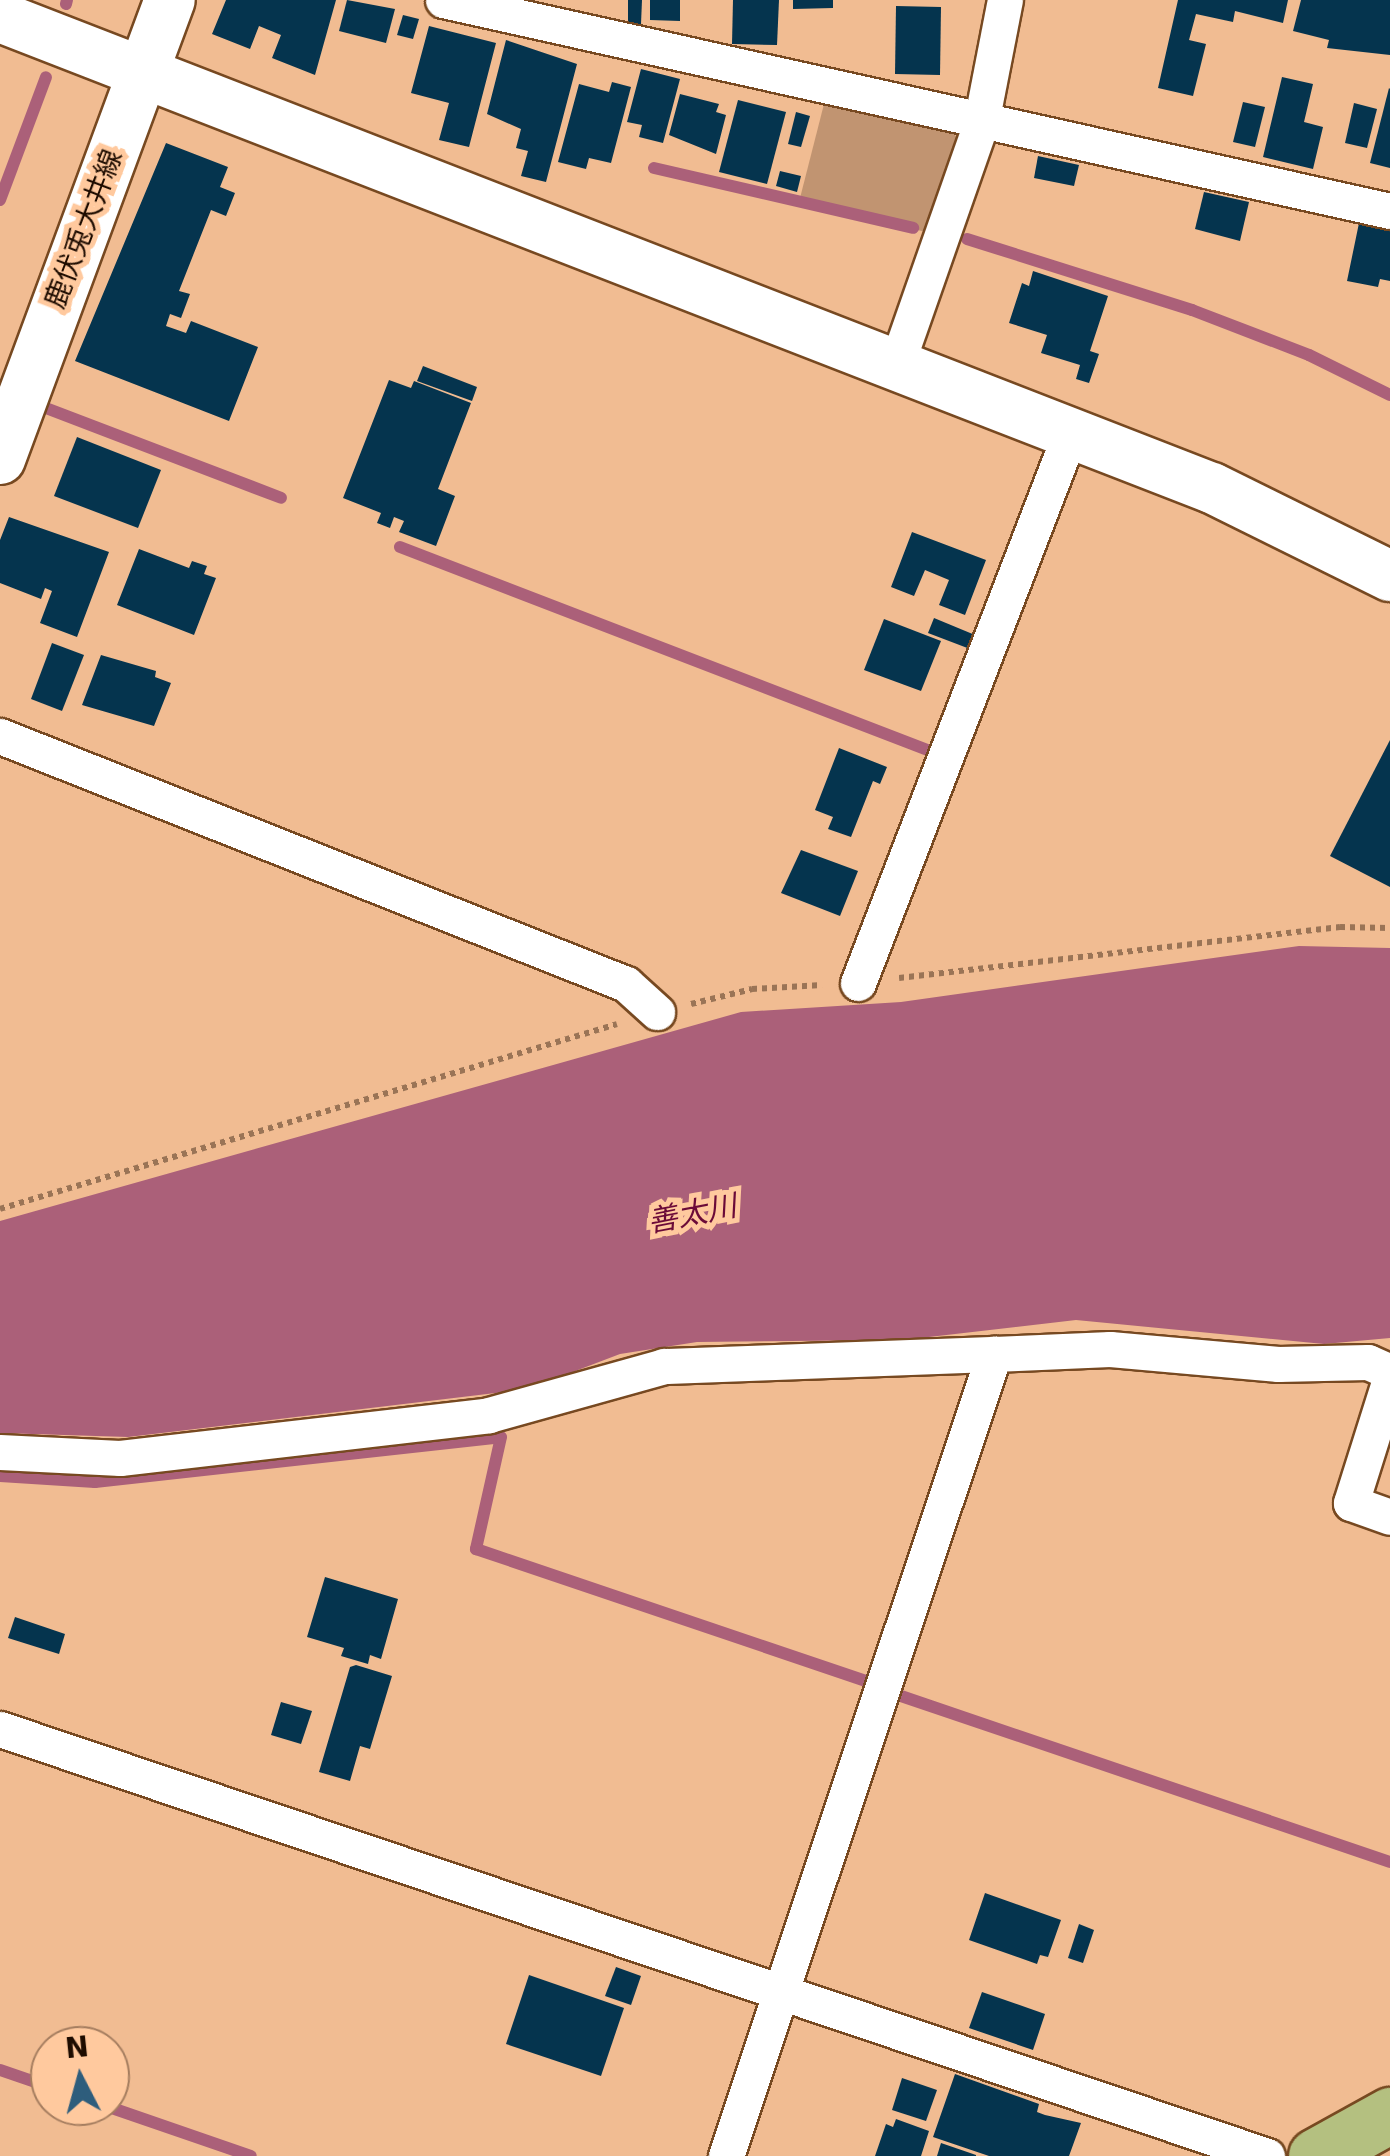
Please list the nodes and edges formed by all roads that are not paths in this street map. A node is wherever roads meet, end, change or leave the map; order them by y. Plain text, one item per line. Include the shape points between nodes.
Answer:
1 (170, 0) edge
2 (443, 0) edge
3 (1004, 0) edge
4 (0, 17) edge
5 (143, 72) junction
6 (981, 123) junction
7 (1390, 211) edge
8 (897, 363) junction
9 (1070, 434) junction
10 (0, 459) edge
11 (1390, 576) edge
12 (0, 736) edge
13 (858, 983) road end
14 (657, 1012) road end
15 (994, 1354) junction
16 (1390, 1375) edge
17 (0, 1452) edge
18 (1390, 1517) edge
19 (0, 1729) edge
20 (780, 1993) junction
21 (1390, 2115) edge
22 (726, 2156) edge
23 (1267, 2156) edge
24 (1316, 2156) edge

1 - 5 street, 鹿伏兎大井線
2 - 6 street
3 - 6 street
4 - 5 street
5 - 8 street
5 - 10 street, 鹿伏兎大井線
6 - 7 street
6 - 8 street
8 - 9 street
9 - 11 street via 1212,488
9 - 13 street
12 - 14 street via 626,984
15 - 16 street via 1110,1350 1278,1364 1368,1362
15 - 17 street via 664,1366 489,1416 120,1458
15 - 20 street
16 - 18 street via 1351,1503
19 - 20 street
20 - 22 street
20 - 23 street
21 - 24 main road

